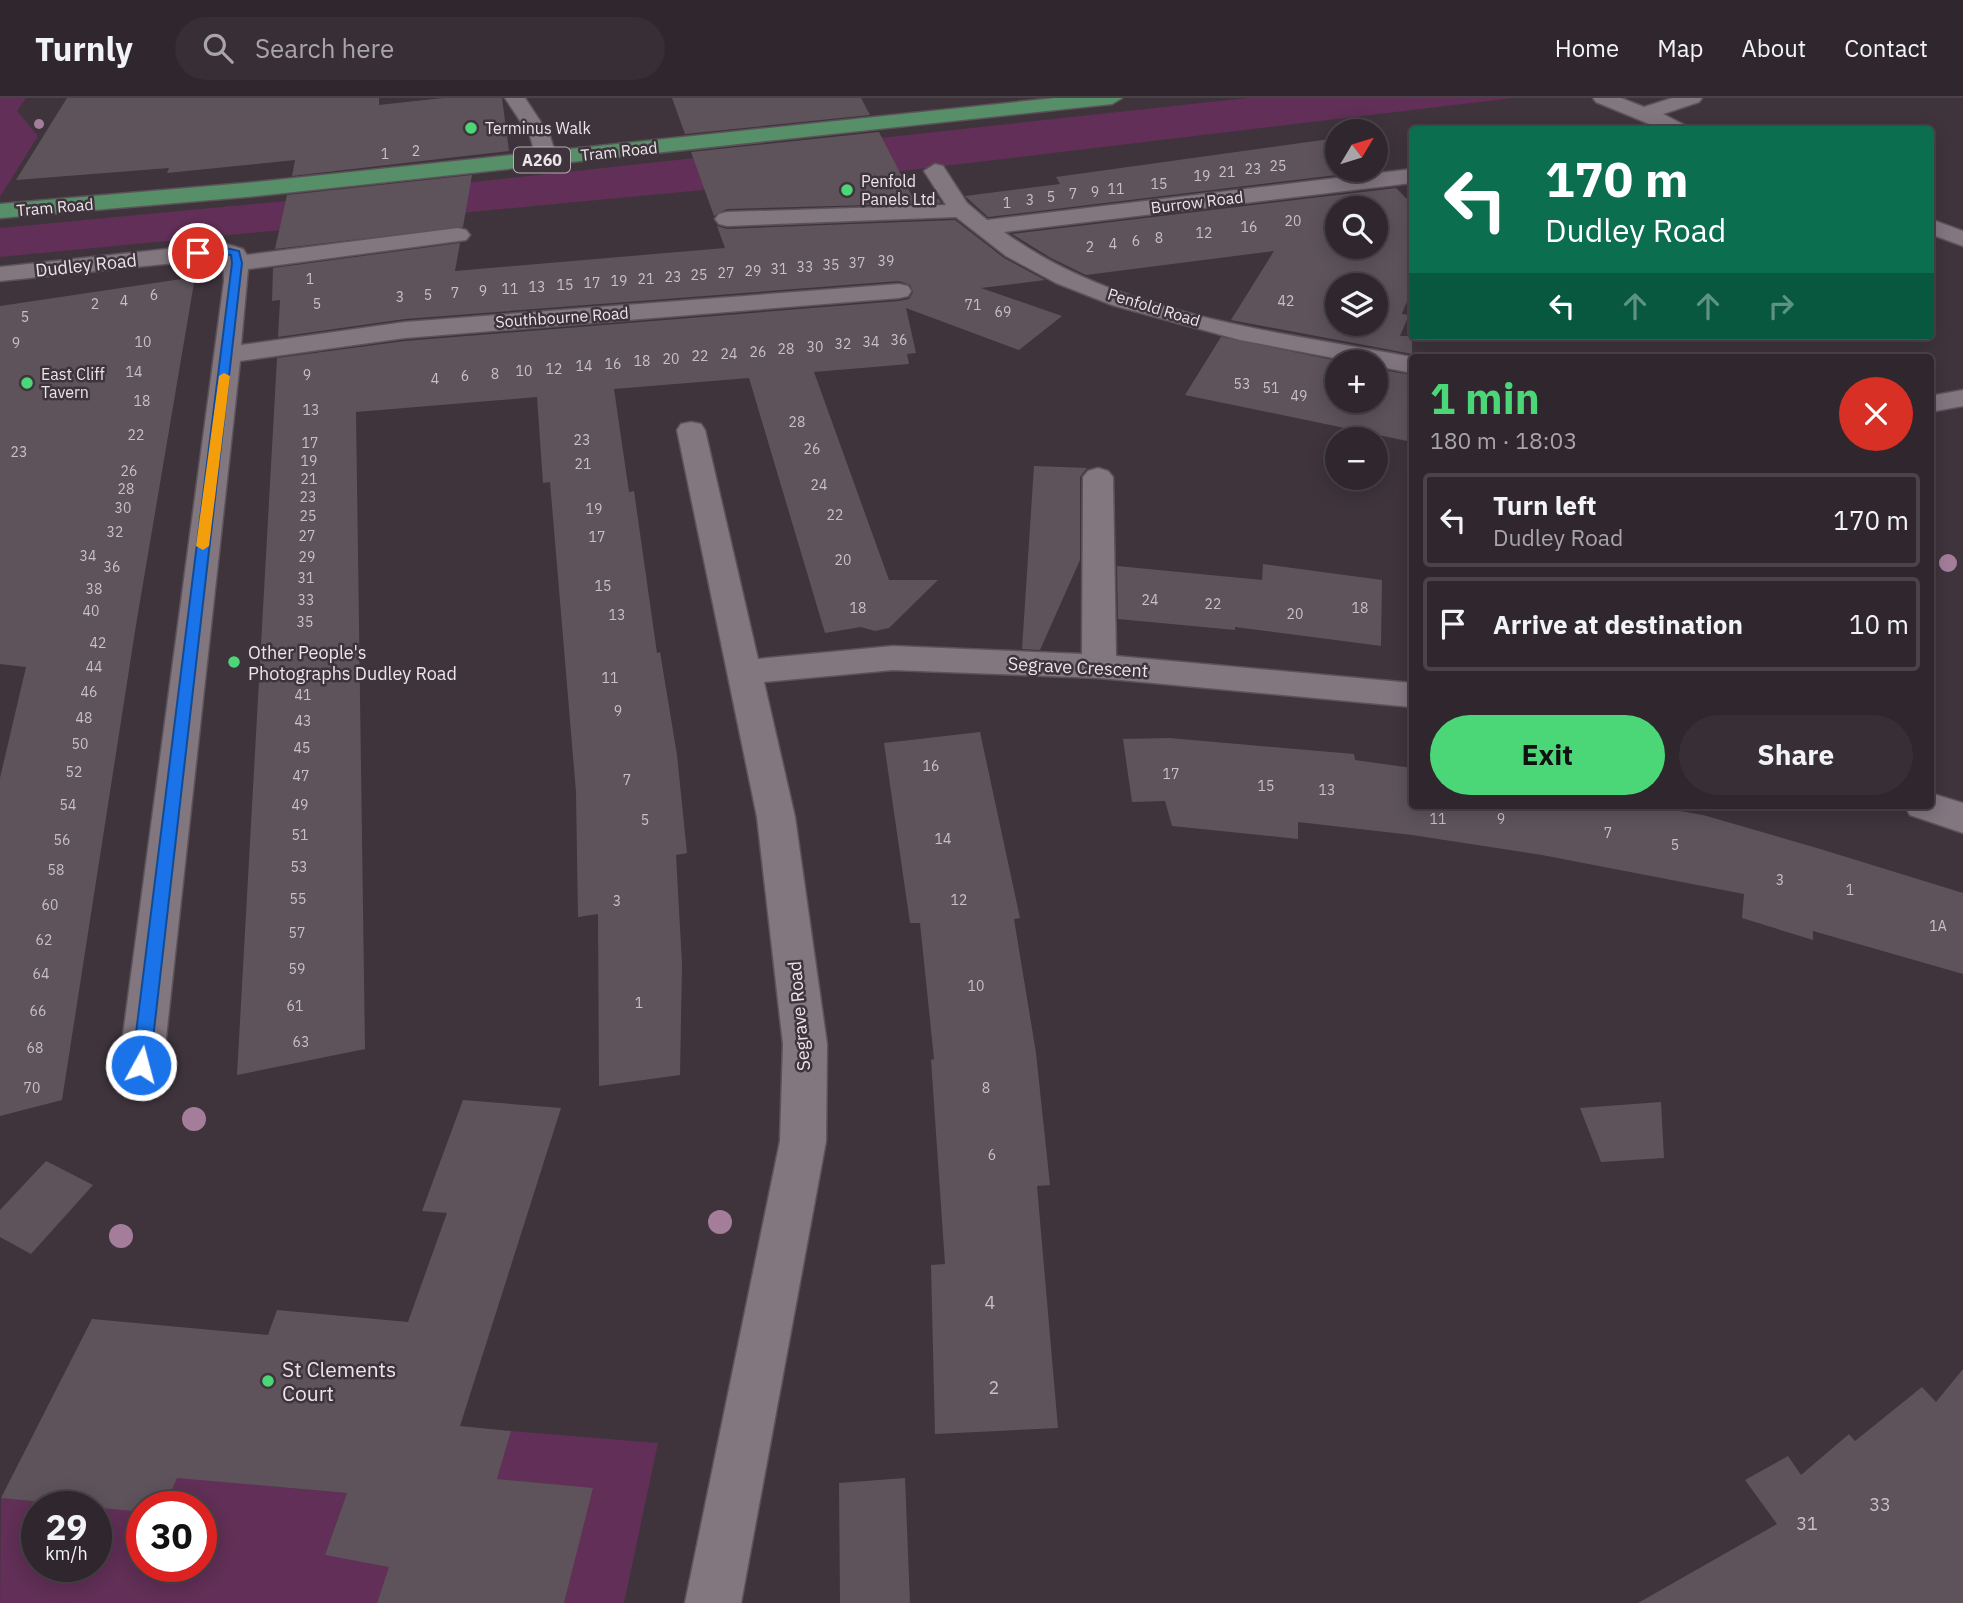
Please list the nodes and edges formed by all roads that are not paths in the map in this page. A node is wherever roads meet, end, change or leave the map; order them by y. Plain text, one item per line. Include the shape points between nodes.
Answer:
1 (515, 98) edge
2 (1112, 98) edge
3 (1603, 98) edge
4 (1692, 98) edge
5 (1082, 99) edge
6 (1644, 114) junction
7 (1675, 126) edge
8 (546, 159) junction
9 (935, 171) dead end
10 (1409, 176) edge
11 (961, 210) junction
12 (0, 211) edge
13 (727, 219) dead end
14 (982, 228) junction
15 (1934, 228) edge
16 (458, 235) dead end
17 (1963, 239) edge
18 (237, 263) junction
19 (0, 274) edge
20 (899, 291) dead end
21 (227, 355) junction
22 (1409, 364) edge
23 (1963, 398) edge
24 (1934, 403) edge
25 (691, 430) dead end
26 (1098, 477) dead end
27 (1099, 666) junction
28 (743, 672) junction
29 (1409, 695) edge
30 (1934, 809) edge
31 (1963, 818) edge
32 (141, 1065) dead end
33 (713, 1603) edge

1 - 8 street via 540,136
2 - 5 main road, Tram Road / A260
3 - 6 street
4 - 6 street
5 - 8 main road, Tram Road / A260
6 - 7 street
8 - 12 main road, Tram Road / A260
9 - 11 street, Penfold Road
10 - 14 street, Burrow Road
11 - 13 street
11 - 14 street, Penfold Road
14 - 22 street, Penfold Road via 1031,262 1116,296 1193,320
15 - 17 street
16 - 18 street
18 - 19 street, Dudley Road via 235,254 223,250
18 - 21 street
20 - 21 street, Southbourne Road via 405,330
21 - 32 street
23 - 24 street
25 - 28 street, Segrave Road
26 - 27 street
27 - 28 street, Segrave Crescent via 893,658
27 - 29 street, Segrave Crescent
28 - 33 street, Segrave Road via 778,830 805,1044 803,1140
30 - 31 street

